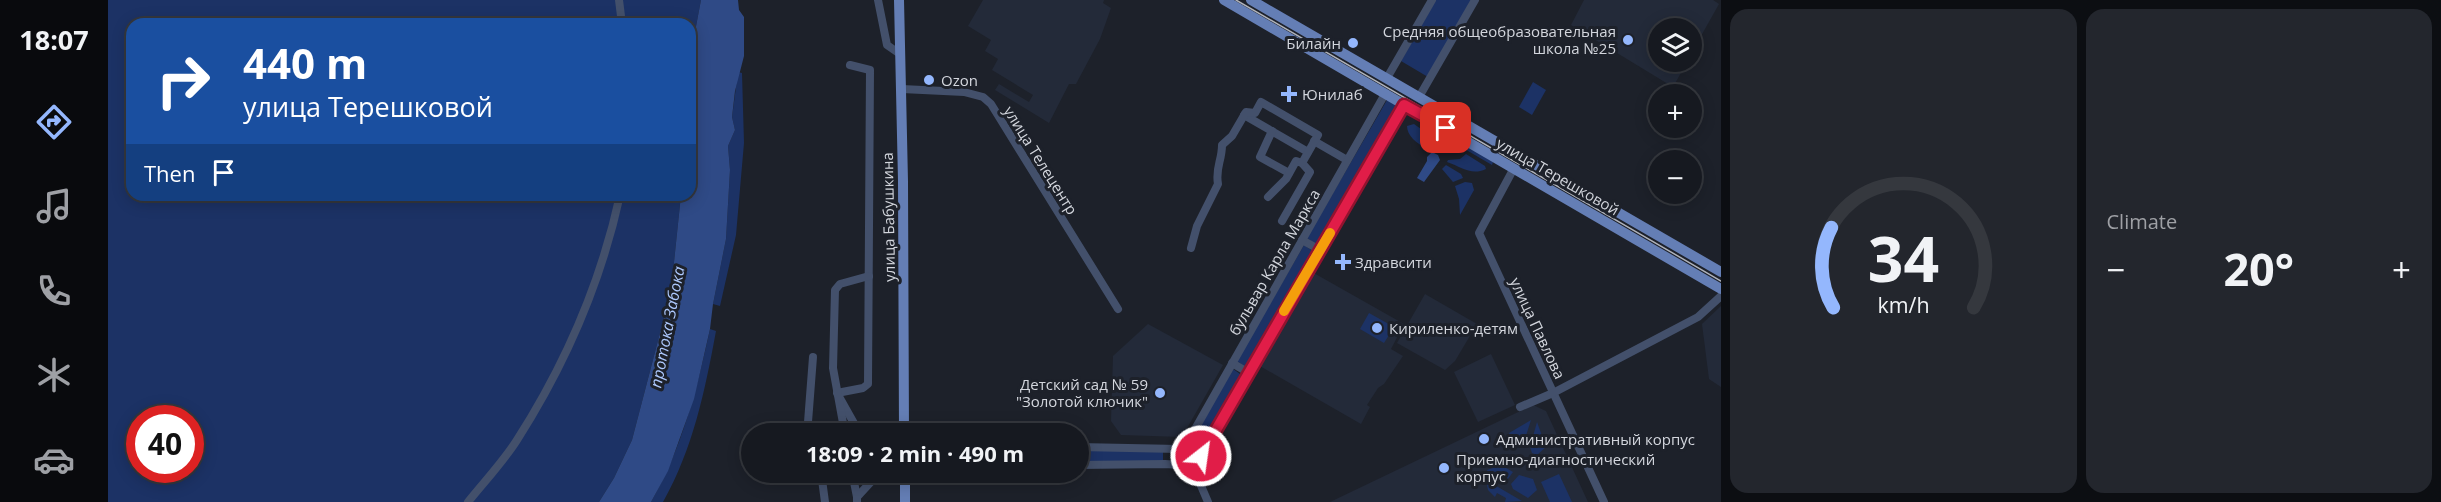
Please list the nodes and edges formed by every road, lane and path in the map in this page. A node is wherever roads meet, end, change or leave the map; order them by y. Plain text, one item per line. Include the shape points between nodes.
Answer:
1 (619, 0) edge
2 (878, 0) edge
3 (899, 0) edge
4 (1224, 0) edge
5 (1251, 0) edge
6 (1432, 0) edge
7 (1475, 0) edge
8 (621, 18) edge
9 (900, 54) junction
10 (850, 65) dead end
11 (1387, 78) junction
12 (902, 89) junction
13 (1385, 93) junction
14 (1419, 97) junction
15 (1404, 105) junction
16 (1250, 116) junction
17 (1272, 131) junction
18 (1314, 141) junction
19 (1308, 152) junction
20 (1521, 156) junction
21 (1347, 160) junction
22 (1302, 163) junction
23 (1515, 168) junction
24 (1289, 172) junction
25 (1268, 197) dead end
26 (619, 201) edge
27 (1282, 221) dead end
28 (1302, 240) junction
29 (1191, 248) dead end
30 (1320, 250) junction
31 (1721, 272) edge
32 (869, 276) junction
33 (1721, 288) edge
34 (1721, 296) edge
35 (1118, 309) dead end
36 (813, 357) dead end
37 (1232, 363) junction
38 (1249, 373) junction
39 (837, 393) junction
40 (1553, 393) junction
41 (1520, 407) dead end
42 (808, 423) edge
43 (843, 423) edge
44 (854, 423) edge
45 (904, 423) edge
46 (1089, 447) edge
47 (1183, 447) junction
48 (1201, 456) junction
49 (1089, 465) edge
50 (1181, 465) junction
51 (1193, 467) junction
52 (822, 483) edge
53 (854, 483) edge
54 (871, 483) edge
55 (905, 483) edge
56 (857, 499) edge
57 (468, 502) edge
58 (825, 502) edge
59 (905, 502) edge
60 (1208, 502) edge
61 (1604, 502) edge

1 - 8 street
2 - 9 street via 887,45
3 - 9 main road, улица Бабушкина
4 - 13 main road, улица Терешковой
5 - 11 main road, улица Терешковой
6 - 11 street
7 - 14 street
9 - 12 main road, улица Бабушкина
10 - 32 street via 870,70
11 - 14 main road, улица Терешковой
12 - 35 street, улица Телецентр via 964,92 983,97 991,104
12 - 45 main road, улица Бабушкина
13 - 15 main road, улица Терешковой
13 - 21 street, бульвар Карла Маркса
14 - 20 main road, улица Терешковой
15 - 23 main road, улица Терешковой
15 - 30 street
16 - 17 street
16 - 18 street via 1261,102 1318,135
16 - 29 street via 1222,145 1216,172 1218,184 1197,226
17 - 19 street
17 - 24 street via 1260,156
18 - 19 street
18 - 21 street
19 - 22 street
20 - 23 main road
20 - 31 main road, улица Терешковой
21 - 28 street, бульвар Карла Маркса
22 - 24 street via 1296,161
22 - 27 street via 1310,172
23 - 33 main road, улица Терешковой
23 - 40 street, улица Павлова via 1479,231
24 - 25 street
26 - 57 street via 610,241 587,306 552,379 516,441
28 - 30 street
28 - 37 street, бульвар Карла Маркса
30 - 38 street
32 - 39 street via 868,384
32 - 39 street via 840,284 835,291 832,343
34 - 40 street via 1698,317
36 - 42 street
37 - 38 street
37 - 47 street, бульвар Карла Маркса
38 - 48 street
39 - 43 street
39 - 44 street
40 - 41 street
40 - 61 street, улица Павлова
46 - 47 street
47 - 48 street via 1197,447
47 - 50 street via 1178,459
48 - 51 street
49 - 50 street
50 - 51 street
51 - 60 street
52 - 58 street
53 - 56 street
54 - 56 street
55 - 59 main road

